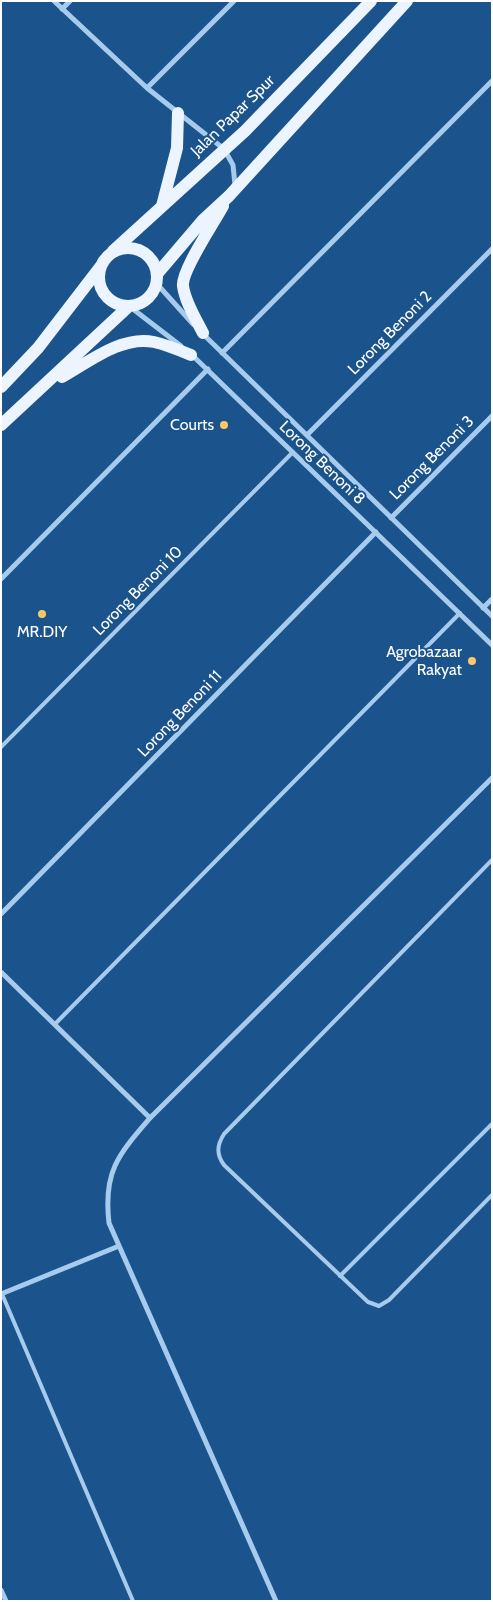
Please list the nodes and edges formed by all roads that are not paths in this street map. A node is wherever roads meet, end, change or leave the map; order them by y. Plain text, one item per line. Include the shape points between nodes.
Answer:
1 (54, 1) edge
2 (70, 1) edge
3 (234, 1) edge
4 (371, 1) edge
5 (407, 1) edge
6 (62, 9) junction
7 (492, 81) edge
8 (147, 88) junction
9 (178, 113) junction
10 (224, 149) junction
11 (232, 192) junction
12 (162, 206) junction
13 (492, 249) edge
14 (114, 251) junction
15 (101, 266) junction
16 (157, 279) junction
17 (130, 306) junction
18 (202, 333) junction
19 (222, 353) junction
20 (191, 354) junction
21 (208, 370) junction
22 (1, 387) edge
23 (44, 387) junction
24 (492, 416) edge
25 (1, 425) edge
26 (307, 436) junction
27 (293, 452) junction
28 (391, 518) junction
29 (376, 532) junction
30 (1, 579) edge
31 (492, 599) edge
32 (483, 608) junction
33 (460, 614) junction
34 (492, 616) edge
35 (492, 645) edge
36 (1, 747) edge
37 (492, 778) edge
38 (492, 860) edge
39 (1, 914) edge
40 (1, 972) edge
41 (55, 1024) junction
42 (150, 1118) junction
43 (492, 1124) edge
44 (492, 1194) edge
45 (119, 1246) junction
46 (340, 1276) junction
47 (2, 1294) edge
48 (1, 1590) edge
49 (6, 1601) edge
50 (132, 1601) edge
51 (276, 1601) edge

1 - 6 street
2 - 6 street
3 - 8 street
4 - 10 main road, Jalan Papar Spur
5 - 11 main road
6 - 8 street
7 - 19 street
8 - 9 street
9 - 10 street
9 - 12 main road via 177,148
10 - 11 street via 233,165
10 - 12 main road, Jalan Papar Spur
11 - 16 main road via 202,220
11 - 18 main road via 184,272 183,286
12 - 14 main road, Jalan Papar Spur
13 - 26 street, Lorong Benoni 2
14 - 15 main road, Jalan Papar Spur
14 - 16 main road via 133,248 142,251 155,265
15 - 17 main road via 99,276 104,294 112,301
15 - 22 main road, Jalan Papar Spur via 38,348
16 - 17 main road via 147,299
16 - 18 street, Lorong Benoni 8 via 179,311
17 - 20 street, Lorong Benoni 8
17 - 23 main road
18 - 19 street, Lorong Benoni 8
19 - 26 street, Lorong Benoni 8
20 - 21 street, Lorong Benoni 8
20 - 23 main road via 153,342 136,341 116,346
21 - 27 street, Lorong Benoni 8
21 - 30 street
23 - 25 main road
24 - 28 street, Lorong Benoni 3
26 - 28 street, Lorong Benoni 8
27 - 29 street, Lorong Benoni 8
27 - 36 lane, Lorong Benoni 10
28 - 32 street, Lorong Benoni 8
29 - 33 street, Lorong Benoni 8
29 - 39 street, Lorong Benoni 11
31 - 32 street
32 - 34 street, Lorong Benoni 8
33 - 35 street, Lorong Benoni 8
33 - 41 lane
37 - 42 street
38 - 46 lane via 220,1141 219,1158 224,1165
40 - 41 street
41 - 42 street
42 - 45 street via 121,1154 109,1182 106,1199 110,1223
43 - 46 lane
44 - 46 lane via 384,1304 372,1305
45 - 47 street
45 - 51 street
47 - 50 lane
48 - 49 street

